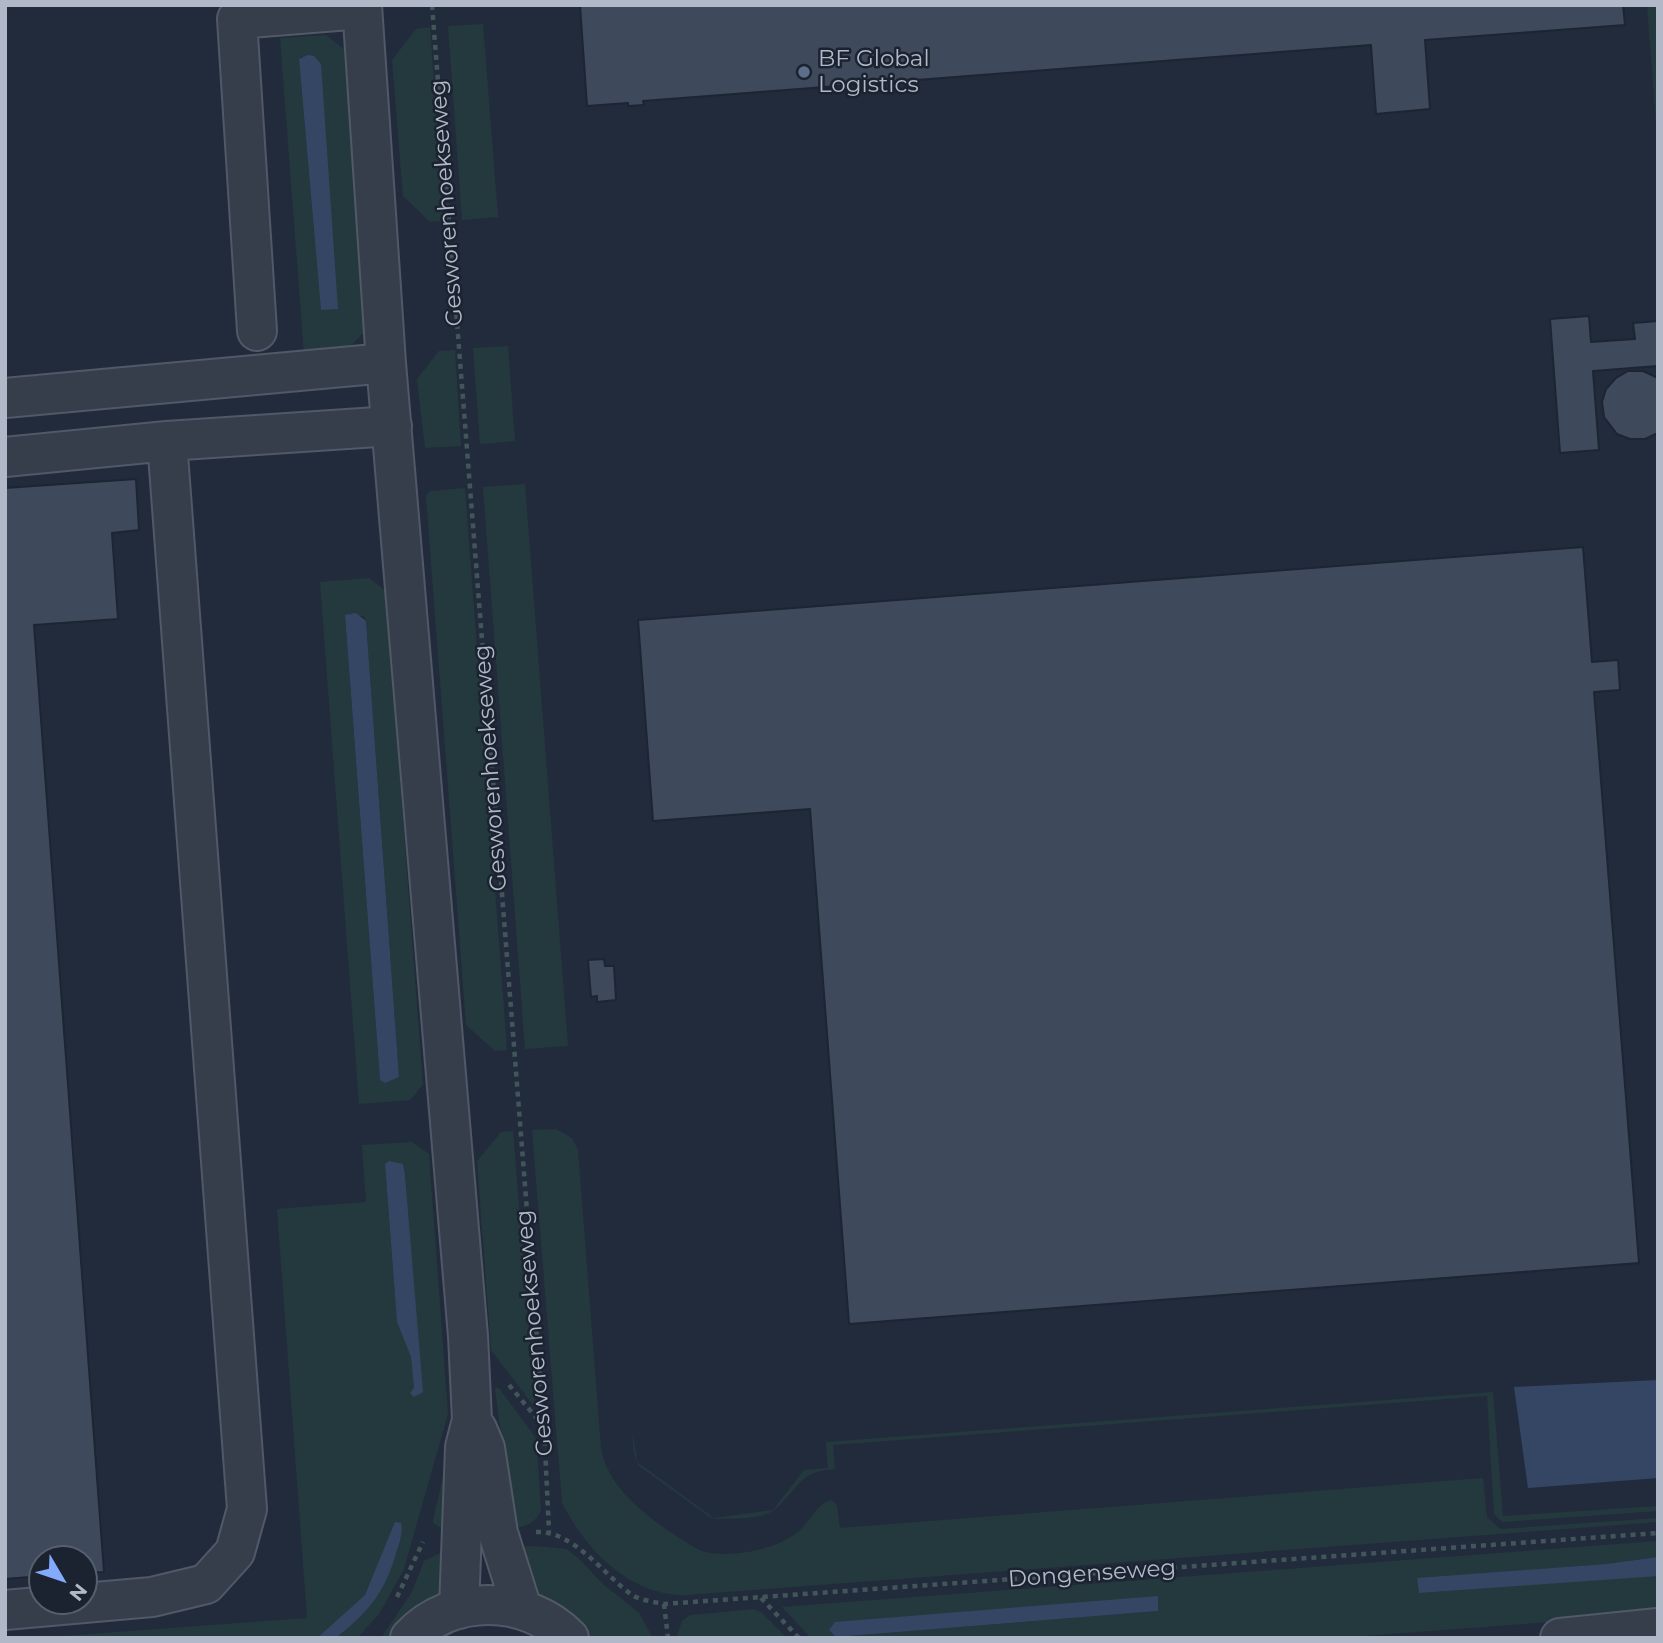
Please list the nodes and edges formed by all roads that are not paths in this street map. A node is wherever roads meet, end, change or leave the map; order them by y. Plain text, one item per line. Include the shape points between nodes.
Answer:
1 (362, 7) edge
2 (236, 12) edge
3 (257, 331) dead end
4 (386, 363) junction
5 (5, 398) edge
6 (391, 426) junction
7 (167, 441) junction
8 (5, 457) edge
9 (472, 1420) junction
10 (459, 1609) junction
11 (522, 1609) junction
12 (5, 1610) edge
13 (1658, 1628) edge
14 (410, 1638) edge
15 (569, 1638) edge
16 (1560, 1638) edge

1 - 2 street
1 - 4 street
2 - 3 street
4 - 5 street
4 - 6 street
6 - 7 street
6 - 9 street
7 - 8 street
7 - 12 street via 247,1509 234,1552 206,1584 152,1597
9 - 10 street via 465,1447
9 - 11 street via 485,1448 498,1534
10 - 11 street via 480,1605
10 - 14 street via 436,1618
11 - 15 street
13 - 16 street

